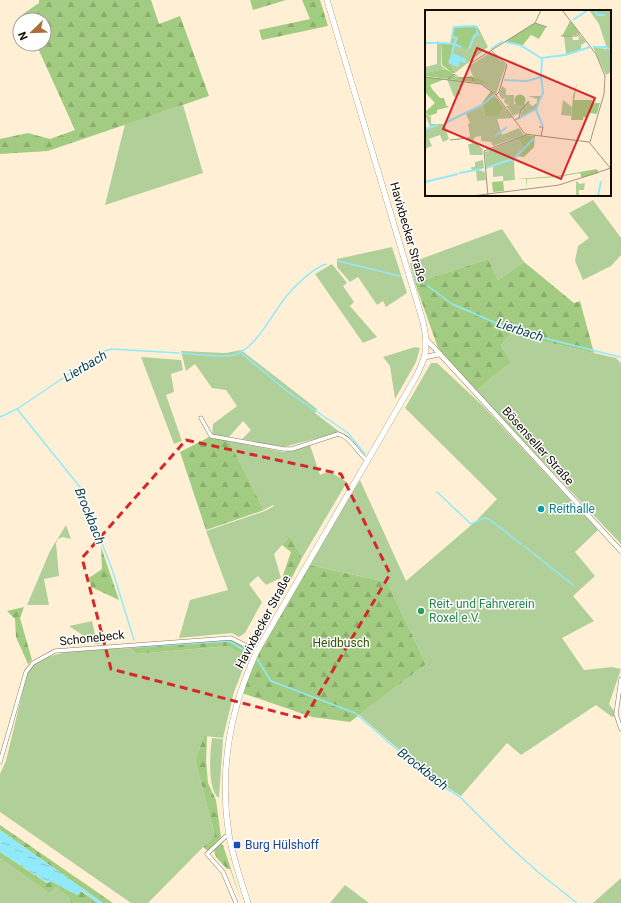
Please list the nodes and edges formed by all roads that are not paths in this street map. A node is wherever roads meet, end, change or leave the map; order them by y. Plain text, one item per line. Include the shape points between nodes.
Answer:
1 (328, 0) edge
2 (427, 340) junction
3 (440, 354) junction
4 (426, 357) junction
5 (201, 418) dead end
6 (368, 461) junction
7 (621, 551) edge
8 (257, 651) junction
9 (621, 679) edge
10 (621, 729) edge
11 (0, 762) edge
12 (229, 835) junction
13 (236, 903) edge
14 (248, 903) edge

1 - 2 main road, Havixbecker Straße
2 - 3 street, Bösenseller Straße
2 - 4 main road, Havixbecker Straße
3 - 4 street
3 - 7 street, Bösenseller Straße
4 - 6 main road, Havixbecker Straße
5 - 6 street via 211,436 284,449 338,434 343,435
6 - 8 main road, Havixbecker Straße
8 - 11 street, Schonebeck via 231,638 55,651 33,663 26,672
8 - 12 main road, Havixbecker Straße via 240,693 229,736 225,784
9 - 10 street via 616,714
12 - 13 street via 207,854 224,872
12 - 14 main road, Havixbecker Straße

